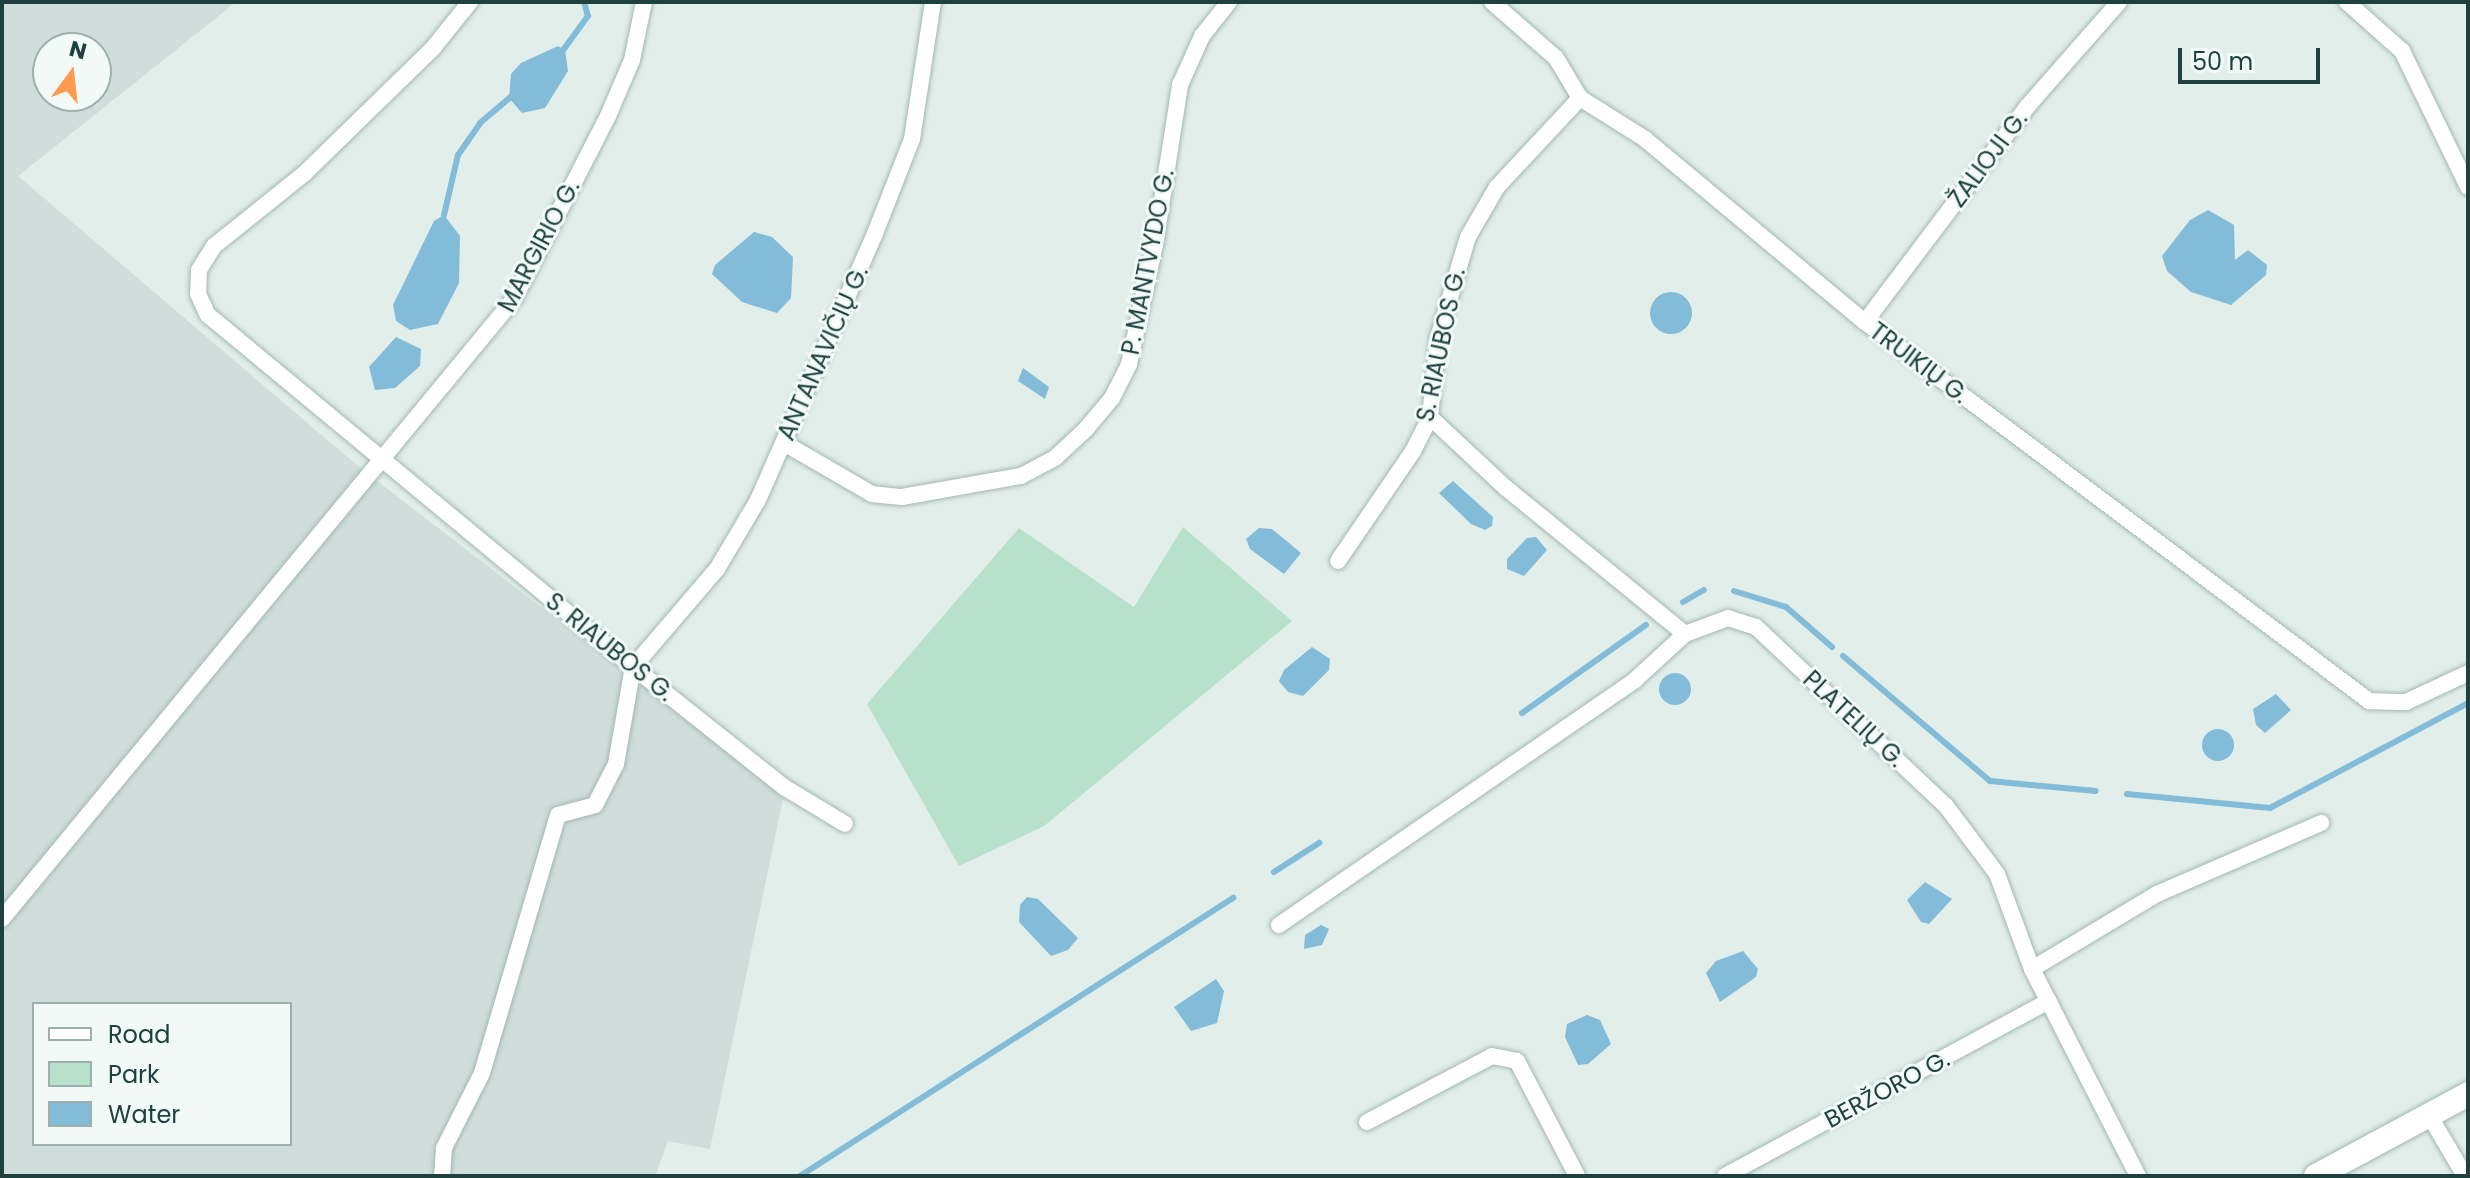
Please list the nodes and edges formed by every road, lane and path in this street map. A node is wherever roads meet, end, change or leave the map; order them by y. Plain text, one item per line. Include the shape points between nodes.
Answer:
1 (470, 2) edge
2 (644, 2) edge
3 (933, 2) edge
4 (1229, 2) edge
5 (1492, 2) edge
6 (2119, 2) edge
7 (2347, 2) edge
8 (1580, 98) junction
9 (2468, 187) edge
10 (1865, 322) junction
11 (1430, 417) junction
12 (784, 443) junction
13 (382, 461) junction
14 (1338, 561) dead end
15 (1685, 634) junction
16 (633, 667) junction
17 (2468, 673) edge
18 (2321, 823) dead end
19 (845, 824) dead end
20 (2, 919) edge
21 (1279, 925) dead end
22 (2032, 969) junction
23 (2049, 1001) junction
24 (2468, 1094) edge
25 (2429, 1115) junction
26 (1367, 1122) dead end
27 (442, 1176) edge
28 (1577, 1176) edge
29 (1725, 1176) edge
30 (2138, 1176) edge
31 (2316, 1176) edge
32 (2465, 1176) edge

1 - 13 street, S. RIAUBOS G. via 433,48 305,173 214,246 199,270 198,294 208,315
2 - 13 street, MARGIRIO G. via 632,60 608,116 514,299
3 - 12 street, ANTANAVIČIŲ G. via 912,139
4 - 12 street, P. MANTVYDO G. via 1202,36 1180,85 1155,245 1129,364 1112,398 1086,429 1056,457 1021,476 902,497 872,494
5 - 8 street, TRUIKIŲ G. via 1556,58
6 - 10 street, ŽALIOJI G. via 2026,108
7 - 9 street via 2402,51
8 - 10 street, TRUIKIŲ G. via 1645,139
8 - 11 street, S. RIAUBOS G. via 1497,187 1468,237 1438,338
10 - 17 street, TRUIKIŲ G. via 2369,701 2406,702
11 - 14 street, S. RIAUBOS G.
11 - 15 street via 1506,488
12 - 16 street, ANTANAVIČIŲ G. via 717,569
13 - 16 street, S. RIAUBOS G.
13 - 20 street, MARGIRIO G.
15 - 21 street via 1635,680
15 - 22 street, PLATELIŲ G. via 1728,618 1756,627 1946,806 1997,874
16 - 19 street, S. RIAUBOS G. via 784,787
16 - 27 street via 616,764 595,805 558,815 482,1073 444,1148
18 - 22 street via 2157,894
22 - 23 street, PLATELIŲ G.
23 - 29 street, BERŽORO G.
23 - 30 street, PLATELIŲ G.
24 - 25 main road
25 - 31 main road
25 - 32 street
26 - 28 street via 1492,1056 1517,1061

